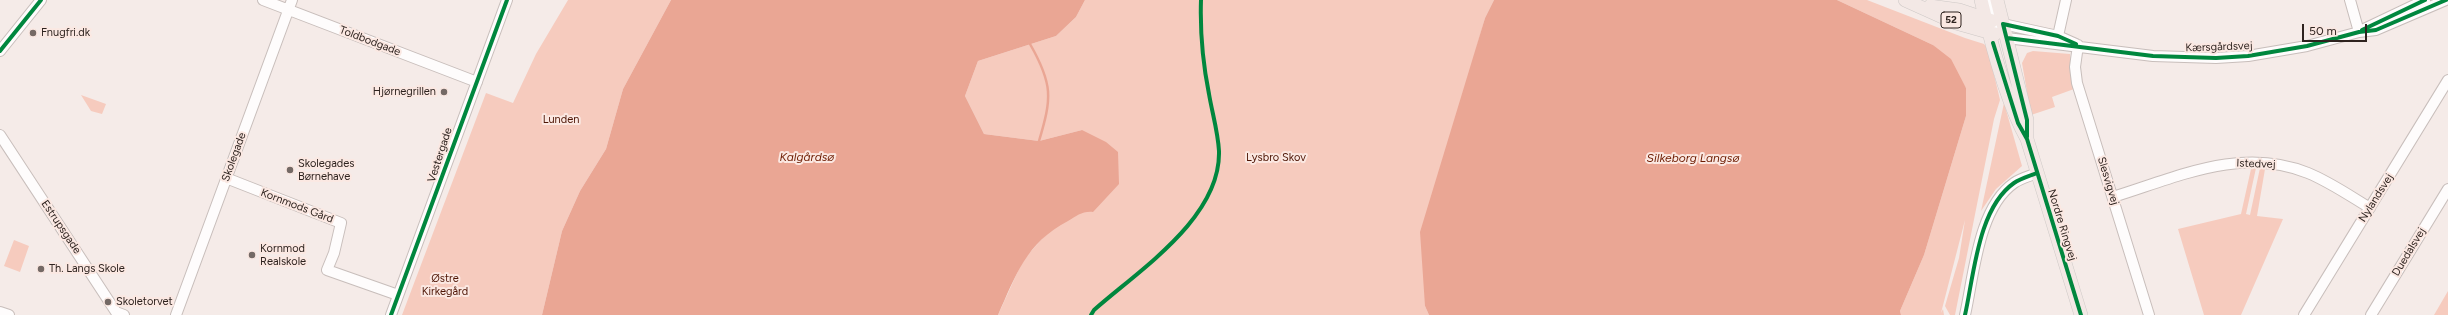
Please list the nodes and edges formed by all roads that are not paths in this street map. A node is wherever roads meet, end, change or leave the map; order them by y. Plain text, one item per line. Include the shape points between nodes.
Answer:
1 (41, 0) edge
2 (263, 0) edge
3 (292, 0) edge
4 (507, 0) edge
5 (1981, 0) edge
6 (1988, 0) edge
7 (1997, 0) edge
8 (2066, 0) edge
9 (2350, 0) edge
10 (2424, 0) edge
11 (2446, 0) edge
12 (1910, 2) edge
13 (288, 10) junction
14 (1996, 29) junction
15 (2359, 32) junction
16 (2058, 36) junction
17 (2078, 45) junction
18 (0, 51) edge
19 (2448, 80) edge
20 (477, 82) junction
21 (0, 135) edge
22 (2027, 139) junction
23 (2037, 173) junction
24 (226, 178) junction
25 (2448, 189) edge
26 (2113, 197) junction
27 (2370, 208) junction
28 (398, 295) junction
29 (0, 312) edge
30 (118, 314) edge
31 (8, 315) edge
32 (176, 315) edge
33 (391, 315) edge
34 (1965, 315) edge
35 (2081, 315) edge
36 (2149, 315) edge
37 (2304, 315) edge
38 (2371, 315) edge

1 - 18 street
2 - 13 street, Toldbodgade
3 - 13 street, Skolegade
4 - 20 street, Vestergade
5 - 14 main road
6 - 14 street
7 - 14 main road
8 - 16 street
9 - 15 street
10 - 15 street, Kærsgårdsvej
11 - 15 street, Kærsgårdsvej via 2376,30
12 - 14 main road, 52 via 1959,10
13 - 20 street, Toldbodgade
13 - 24 street, Skolegade
14 - 16 street, Kærsgårdsvej
14 - 17 street, Kærsgårdsvej via 2056,46
14 - 22 main road, Nordre Ringvej via 2018,123
14 - 22 main road, Nordre Ringvej via 2027,120
15 - 17 street, Kærsgårdsvej via 2300,47 2248,56 2216,58 2153,56
16 - 17 street, Kærsgårdsvej
17 - 26 street, Slesvigvej via 2075,67 2078,83
19 - 27 street, Nylandsvej
20 - 28 street, Vestergade
21 - 30 street, Estrupsgade
22 - 23 main road, Nordre Ringvej
23 - 34 street via 2014,183 1993,207 1985,223
23 - 35 main road, Nordre Ringvej
24 - 28 street, Kornmods Gård via 341,223 328,270
24 - 32 street, Skolegade
25 - 38 street, Duedalsvej
26 - 27 street, Istedvej via 2217,165 2258,162 2282,165 2309,173
26 - 36 street, Slesvigvej
27 - 37 street, Nylandsvej
28 - 33 street, Vestergade
29 - 31 street

